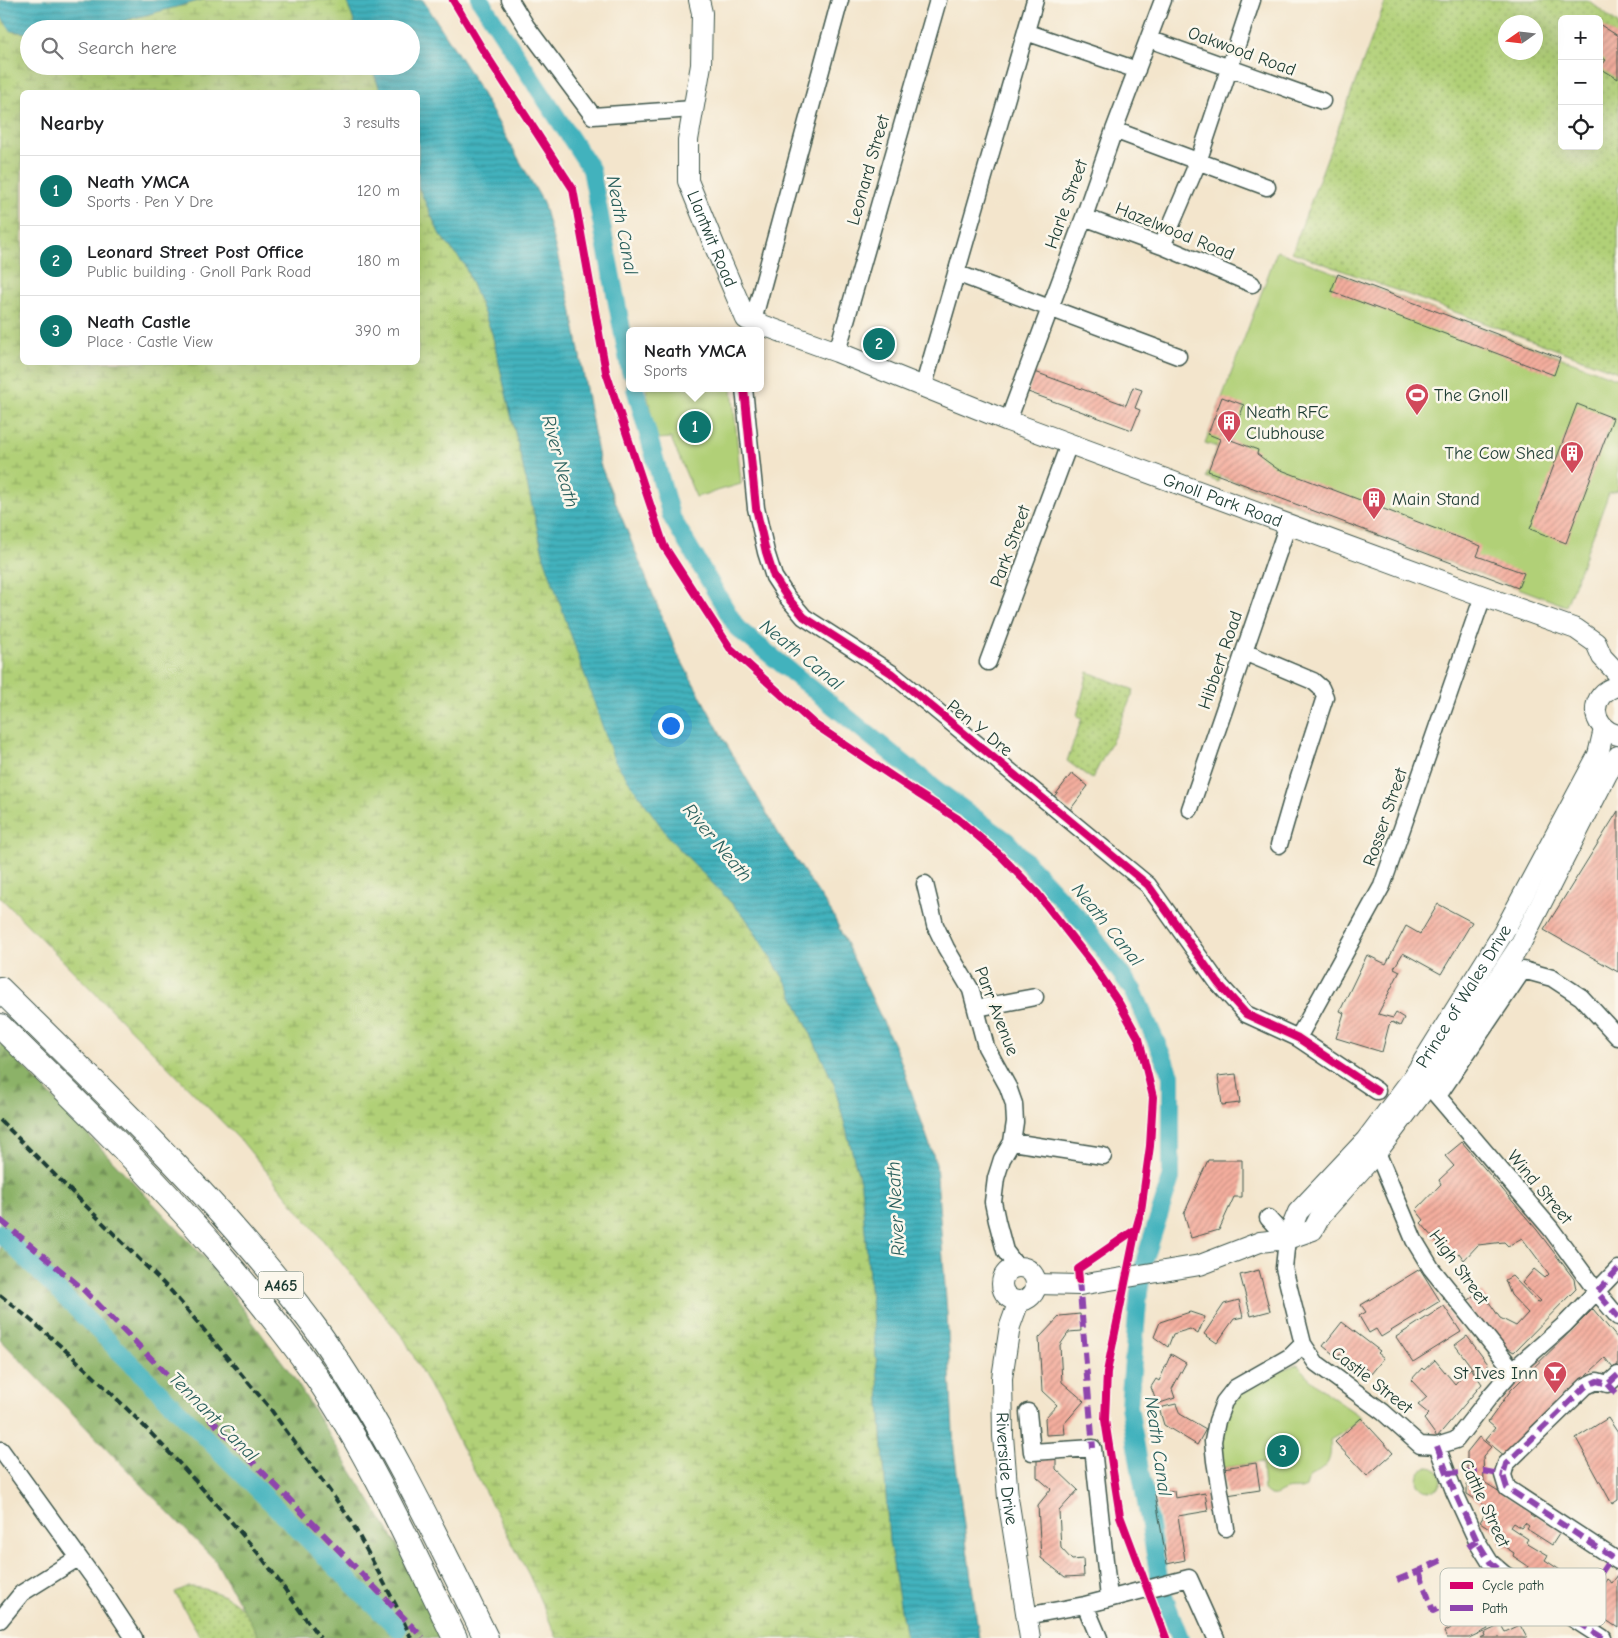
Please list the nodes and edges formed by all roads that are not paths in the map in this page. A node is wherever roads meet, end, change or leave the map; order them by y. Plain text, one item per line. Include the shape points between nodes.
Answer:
1 (510, 0) edge
2 (699, 0) edge
3 (840, 0) edge
4 (938, 0) edge
5 (1035, 0) edge
6 (1163, 0) edge
7 (1252, 0) edge
8 (1026, 32) junction
9 (1149, 39) junction
10 (1230, 68) junction
11 (1137, 70) junction
12 (1322, 101) dead end
13 (693, 109) junction
14 (1114, 130) junction
15 (1198, 162) junction
16 (1267, 187) dead end
17 (1084, 217) junction
18 (1162, 246) junction
19 (956, 273) junction
20 (1252, 284) dead end
21 (1050, 308) junction
22 (748, 324) edge
23 (764, 329) edge
24 (837, 352) junction
25 (1178, 356) dead end
26 (923, 388) junction
27 (744, 392) edge
28 (1008, 421) junction
29 (1070, 444) junction
30 (1288, 524) junction
31 (1482, 596) junction
32 (1244, 652) junction
33 (1602, 656) junction
34 (988, 662) dead end
35 (1618, 674) edge
36 (1610, 690) edge
37 (1611, 732) edge
38 (1618, 756) edge
39 (1190, 809) dead end
40 (1279, 845) dead end
41 (925, 884) dead end
42 (1514, 969) junction
43 (0, 989) edge
44 (1035, 997) dead end
45 (976, 1008) junction
46 (0, 1026) edge
47 (1618, 1037) edge
48 (1298, 1038) junction
49 (1433, 1090) junction
50 (1377, 1091) dead end
51 (1012, 1142) junction
52 (1378, 1152) junction
53 (1103, 1156) dead end
54 (1268, 1218) dead end
55 (1287, 1239) junction
56 (1016, 1266) junction
57 (1618, 1269) edge
58 (1036, 1284) junction
59 (1597, 1292) junction
60 (1019, 1301) junction
61 (1618, 1317) edge
62 (1303, 1344) junction
63 (1513, 1370) junction
64 (1618, 1375) edge
65 (1028, 1412) dead end
66 (1437, 1446) junction
67 (1, 1450) edge
68 (1226, 1528) dead end
69 (78, 1558) junction
70 (1618, 1561) edge
71 (1497, 1568) edge
72 (1109, 1598) junction
73 (1085, 1605) junction
74 (3, 1610) edge
75 (1026, 1616) junction
76 (1584, 1626) edge
77 (134, 1638) edge
78 (455, 1638) edge
79 (486, 1638) edge
80 (1030, 1638) edge
81 (1099, 1638) edge
82 (1216, 1638) edge
83 (1603, 1638) edge

1 - 13 street via 593,116
2 - 13 main road, Llantwit Road via 702,13 701,65
3 - 22 street
4 - 24 street, Leonard Street
5 - 8 street
6 - 9 street, Harle Street
7 - 10 street
8 - 11 street
8 - 19 street
9 - 10 street, Oakwood Road
9 - 11 street, Harle Street
10 - 12 street, Oakwood Road
10 - 15 street
11 - 14 street, Harle Street
13 - 22 main road, Llantwit Road via 688,140 688,181
14 - 15 street
14 - 17 street, Harle Street
15 - 16 street
15 - 18 street
17 - 18 street, Hazelwood Road
17 - 21 street, Harle Street
18 - 20 street, Hazelwood Road
19 - 21 street
19 - 26 street
21 - 25 street
21 - 28 street, Harle Street
23 - 24 main road
24 - 26 main road, Gnoll Park Road
26 - 28 main road, Gnoll Park Road
27 - 48 street, Pen Y Dre via 756,508 766,552 774,577 804,617 891,673 1148,884 1218,983 1246,1014
28 - 29 main road, Gnoll Park Road
29 - 30 main road, Gnoll Park Road
29 - 34 street, Park Street
30 - 31 main road, Gnoll Park Road
30 - 32 street, Hibbert Road
31 - 33 main road, Gnoll Park Road via 1576,629 1596,643
31 - 48 street, Rosser Street via 1382,886
32 - 39 street, Hibbert Road
32 - 40 street via 1313,681 1325,697
33 - 35 main road, Gnoll Park Road
33 - 36 main road
36 - 37 main road via 1598,700 1596,716 1599,723
37 - 55 main road, Prince of Wales Drive via 1503,933 1414,1076 1366,1140 1298,1212
38 - 42 main road, Prince of Wales Drive via 1520,945
41 - 45 street, Parr Avenue via 935,925 971,990
42 - 47 street via 1552,978 1581,997
42 - 49 main road, Prince of Wales Drive
43 - 79 highway, A465 via 178,1166 258,1255 315,1328 387,1443
44 - 45 street
45 - 51 street, Parr Avenue via 986,1047 1014,1104
46 - 78 highway, A465 via 185,1214 264,1306 318,1378 393,1510
48 - 50 street, Pen Y Dre
49 - 52 main road, Prince of Wales Drive
49 - 59 street, Wind Street via 1551,1229
51 - 53 street
51 - 56 street, Parr Avenue via 996,1178 994,1202 1005,1251
52 - 55 main road, Prince of Wales Drive via 1321,1215 1313,1230
52 - 63 street, High Street via 1414,1240 1431,1268
54 - 55 street
55 - 58 main road, Prince of Wales Drive via 1260,1242 1200,1265 1149,1275 1080,1285
55 - 62 street, Castle Street via 1284,1268
56 - 58 main road via 1028,1269 1036,1278
56 - 60 main road via 1006,1272 1002,1282 1008,1297
57 - 59 street
58 - 60 main road, Riverside Drive via 1029,1298
59 - 61 street, Wind Street
59 - 63 street
60 - 75 main road, Riverside Drive via 1010,1326 1002,1378 1003,1436 1008,1498
62 - 66 street, Castle Street via 1316,1363 1383,1412 1420,1445
62 - 68 street via 1291,1356 1235,1388 1224,1402 1213,1440
63 - 66 street via 1456,1440
64 - 70 street via 1608,1384 1597,1381 1586,1386 1506,1464 1503,1475 1507,1488
65 - 72 street, Riverside Drive via 1032,1452 1093,1448
66 - 71 street, Cattle Street via 1477,1541
67 - 69 street
69 - 74 street via 22,1593
69 - 77 street
72 - 73 street
72 - 82 street via 1189,1578
73 - 75 street
73 - 81 street
75 - 80 main road, Riverside Drive
76 - 83 street, Cattle Street

